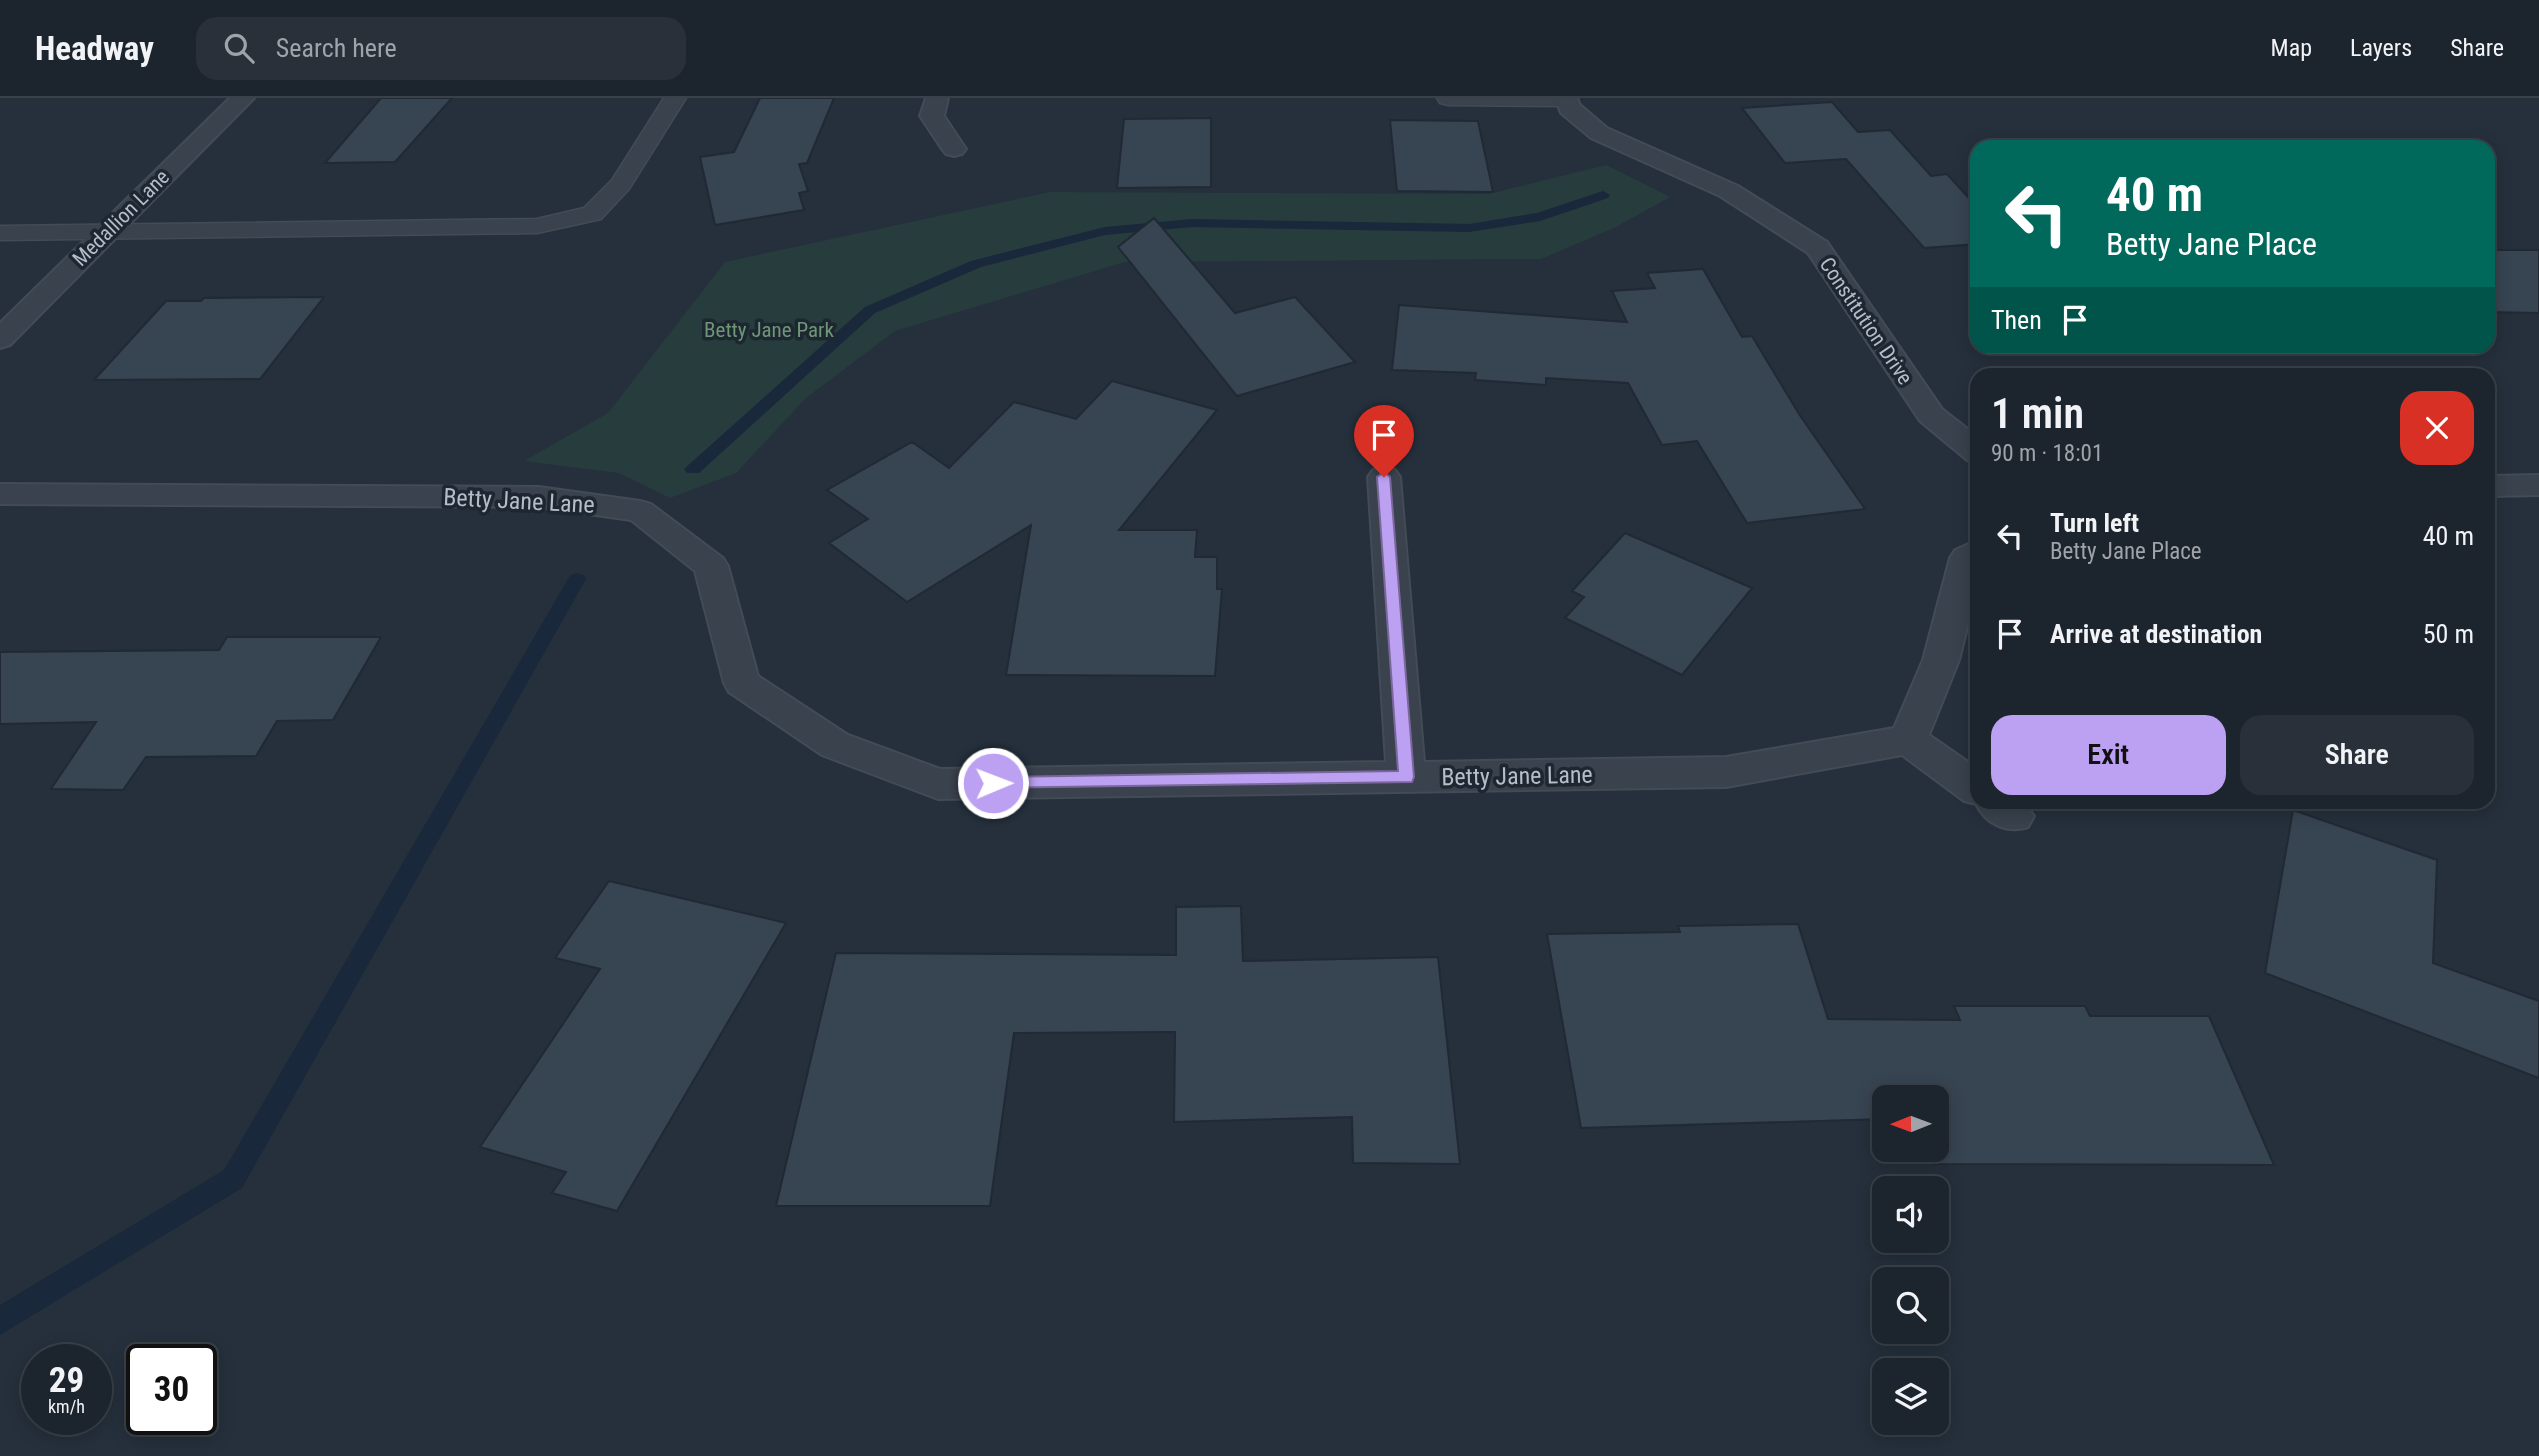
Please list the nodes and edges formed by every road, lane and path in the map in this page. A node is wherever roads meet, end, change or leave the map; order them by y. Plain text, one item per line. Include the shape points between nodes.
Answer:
1 (243, 98) edge
2 (675, 98) edge
3 (937, 98) edge
4 (1448, 98) edge
5 (1566, 98) edge
6 (954, 149) dead end
7 (0, 233) edge
8 (106, 233) junction
9 (0, 339) edge
10 (1970, 447) edge
11 (1384, 477) dead end
12 (2539, 485) edge
13 (2495, 486) edge
14 (0, 494) edge
15 (1970, 556) edge
16 (1908, 740) junction
17 (1406, 777) junction
18 (1970, 784) edge

1 - 8 street, Medallion Lane
2 - 8 lane via 621,184 592,214 537,226
3 - 6 street via 932,116
4 - 5 lane
5 - 10 street, Constitution Drive via 1569,108 1599,133 1730,191 1818,248 1931,415
7 - 8 lane
8 - 9 street, Medallion Lane
11 - 17 street
12 - 13 street
14 - 17 street, Betty Jane Lane via 539,497 640,511 711,566 742,683 835,745 938,784
15 - 16 street via 1941,660
16 - 17 street, Betty Jane Lane via 1726,772
16 - 18 street

